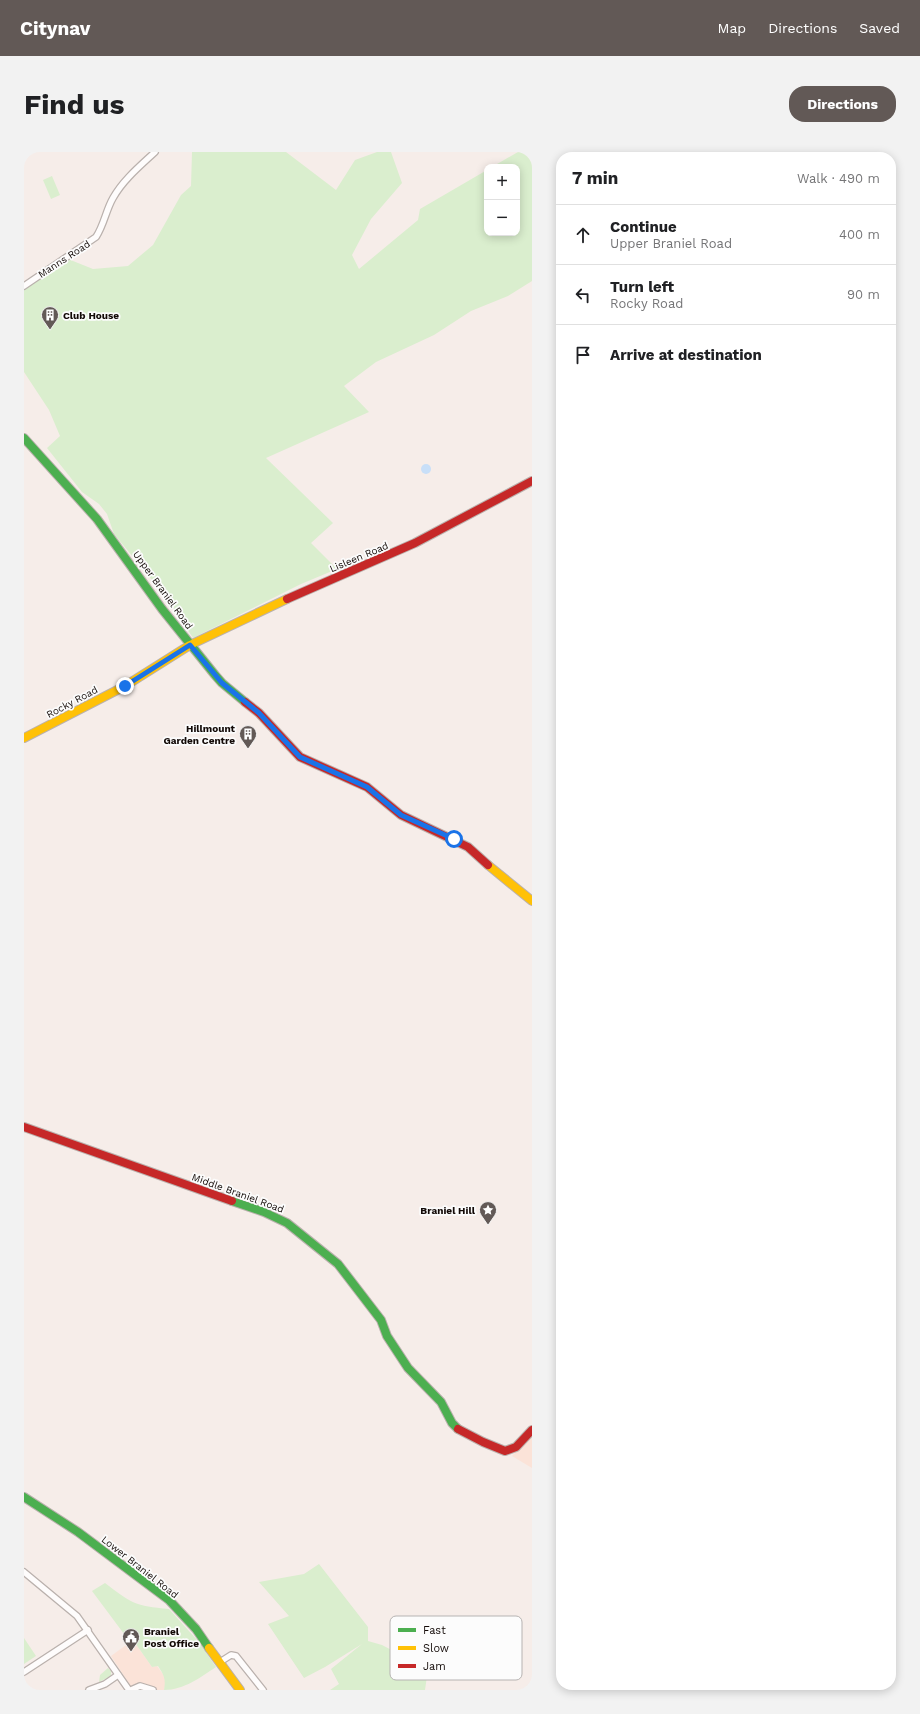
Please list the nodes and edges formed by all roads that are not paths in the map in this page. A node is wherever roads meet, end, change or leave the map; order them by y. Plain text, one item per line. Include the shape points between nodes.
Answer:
1 (155, 152) edge
2 (24, 286) edge
3 (24, 438) edge
4 (532, 480) edge
5 (190, 645) junction
6 (24, 738) edge
7 (532, 901) edge
8 (24, 1126) edge
9 (532, 1430) edge
10 (24, 1497) edge
11 (24, 1572) edge
12 (88, 1630) junction
13 (220, 1662) junction
14 (24, 1672) edge
15 (118, 1675) junction
16 (89, 1690) edge
17 (130, 1690) edge
18 (153, 1690) edge
19 (240, 1690) edge
20 (263, 1690) edge

1 - 2 street, Manns Road via 112,199 96,237
3 - 5 street, Upper Braniel Road via 118,544
4 - 5 street, Lisleen Road via 415,543 284,600
5 - 6 street, Rocky Road via 125,686
5 - 7 street, Upper Braniel Road via 222,683 259,713 300,757 367,787 401,815 468,846
8 - 9 street, Middle Braniel Road via 264,1212 287,1223 330,1256 353,1281 381,1320 387,1336 408,1368 441,1402 457,1428 505,1451 516,1447
10 - 13 street, Lower Braniel Road via 73,1528 169,1600 196,1629
11 - 12 street via 77,1616
12 - 14 street
12 - 15 street
13 - 19 street, Lower Braniel Road
13 - 20 street via 231,1655 239,1658
15 - 16 street via 105,1684
15 - 17 street
17 - 18 street via 140,1686

